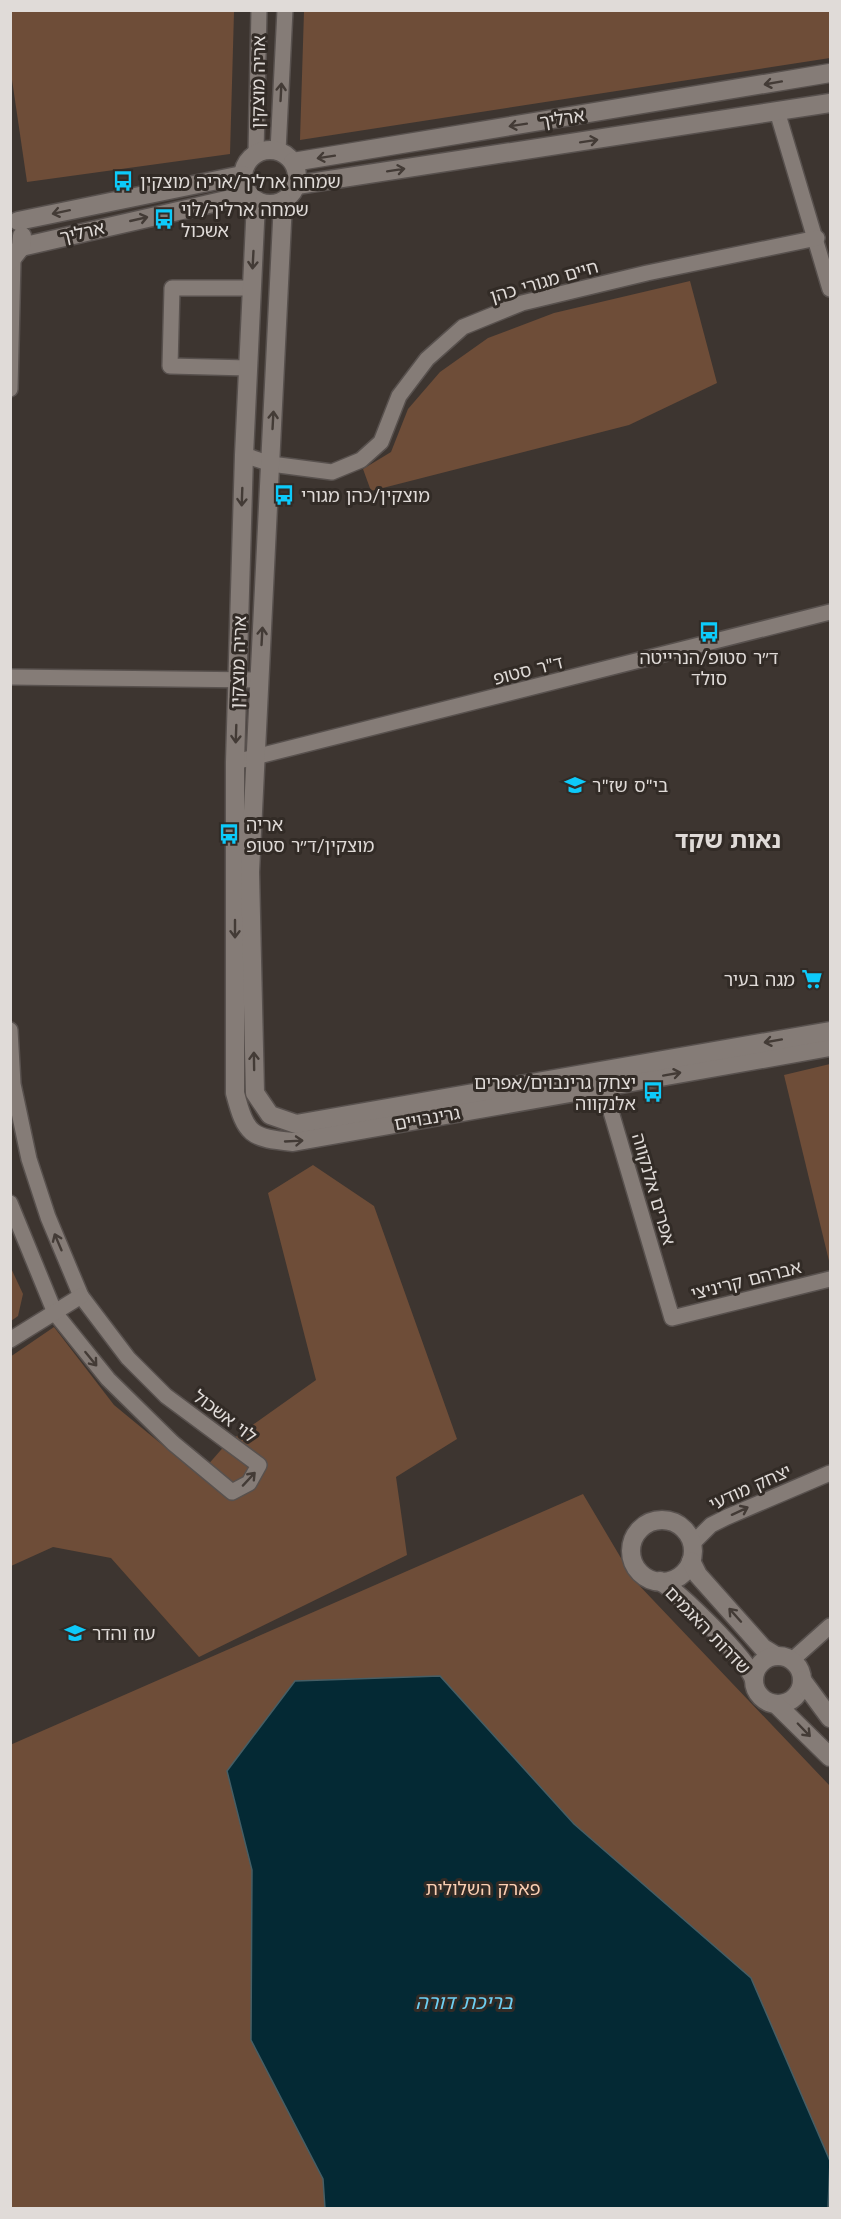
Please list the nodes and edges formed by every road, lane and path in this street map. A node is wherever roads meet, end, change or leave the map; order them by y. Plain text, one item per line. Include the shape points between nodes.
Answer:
1 (259, 10) edge
2 (285, 10) edge
3 (831, 73) edge
4 (831, 103) edge
5 (777, 111) junction
6 (278, 151) junction
7 (256, 153) junction
8 (293, 162) junction
9 (242, 175) junction
10 (297, 185) junction
11 (252, 198) junction
12 (283, 202) junction
13 (14, 218) edge
14 (817, 238) junction
15 (15, 256) edge
16 (252, 288) junction
17 (831, 289) edge
18 (248, 368) junction
19 (10, 389) edge
20 (244, 454) junction
21 (271, 464) junction
22 (831, 612) edge
23 (10, 678) edge
24 (237, 680) junction
25 (260, 680) junction
26 (257, 756) junction
27 (235, 762) junction
28 (10, 1030) edge
29 (831, 1031) edge
30 (831, 1047) edge
31 (601, 1078) junction
32 (270, 1115) joint
33 (243, 1122) joint
34 (10, 1203) edge
35 (831, 1279) edge
36 (81, 1296) junction
37 (55, 1313) junction
38 (672, 1318) joint
39 (10, 1340) edge
40 (831, 1473) edge
41 (691, 1552) junction
42 (660, 1581) junction
43 (831, 1626) edge
44 (784, 1658) junction
45 (754, 1679) junction
46 (802, 1680) junction
47 (776, 1704) junction
48 (831, 1718) edge
49 (831, 1757) edge

1 - 7 street, אריה מוצקין
6 -> 2 street, אריה מוצקין
3 -> 8 street, ארליך
4 - 5 street, ארליך
10 -> 5 street, ארליך
5 - 14 street
6 - 7 street
6 - 8 street
7 - 9 street
8 - 10 street
9 - 11 street
9 -> 13 street, ארליך
10 - 12 street
11 - 12 street via 266,205
15 -> 11 street, ארליך
11 -> 16 street, אריה מוצקין
21 -> 12 street, אריה מוצקין
13 - 15 street via 22,234
14 - 17 street
14 - 21 street, חיים מגורי כהן via 522,303 463,327 428,359 399,396 381,442 361,460 332,472
15 - 19 street
16 - 18 street, אריה מוצקין
16 - 18 street via 172,288 170,366
18 - 20 street, אריה מוצקין
20 - 21 street, חיים מגורי כהן
20 -> 24 street, אריה מוצקין
25 -> 21 street, אריה מוצקין
22 - 26 street, ד"ר סטופ
23 - 24 street
24 - 25 street
24 -> 27 street, אריה מוצקין
25 - 26 street, אריה מוצקין
26 - 27 street, ד"ר סטופ
32 -> 26 street, אריה מוצקין via 255,1093 250,872
27 -> 33 street, אריה מוצקין via 235,1093
36 -> 28 street, לוי אשכול via 29,1160 13,1084
29 -> 31 street, גרינבויים
31 -> 30 street, גרינבויים
31 - 32 street, גרינבויים via 296,1124
33 -> 31 street, גרינבויים via 261,1139 293,1142
31 - 38 street, אפרים אלנקווה
34 - 37 street, לוי אשכול
35 - 38 street, אברהם קריניצי
36 - 37 street
37 -> 36 street, לוי אשכול via 108,1379 173,1443 232,1492 249,1483 260,1465 166,1396 128,1358
37 - 39 street
41 -> 40 street, יצחק מודעי via 711,1525
41 - 42 street via 683,1573 675,1579
41 - 42 street via 688,1534 672,1522 652,1521 637,1532 631,1550 634,1566 646,1578
44 -> 41 street, שדרות האגמים via 764,1647 706,1583
42 - 45 street, שדרות האגמים via 681,1596 746,1665
43 - 44 street
44 - 45 street via 760,1663
44 - 46 street via 799,1669
45 - 47 street via 762,1700
46 - 47 street via 793,1699
46 - 48 street
47 -> 49 street

